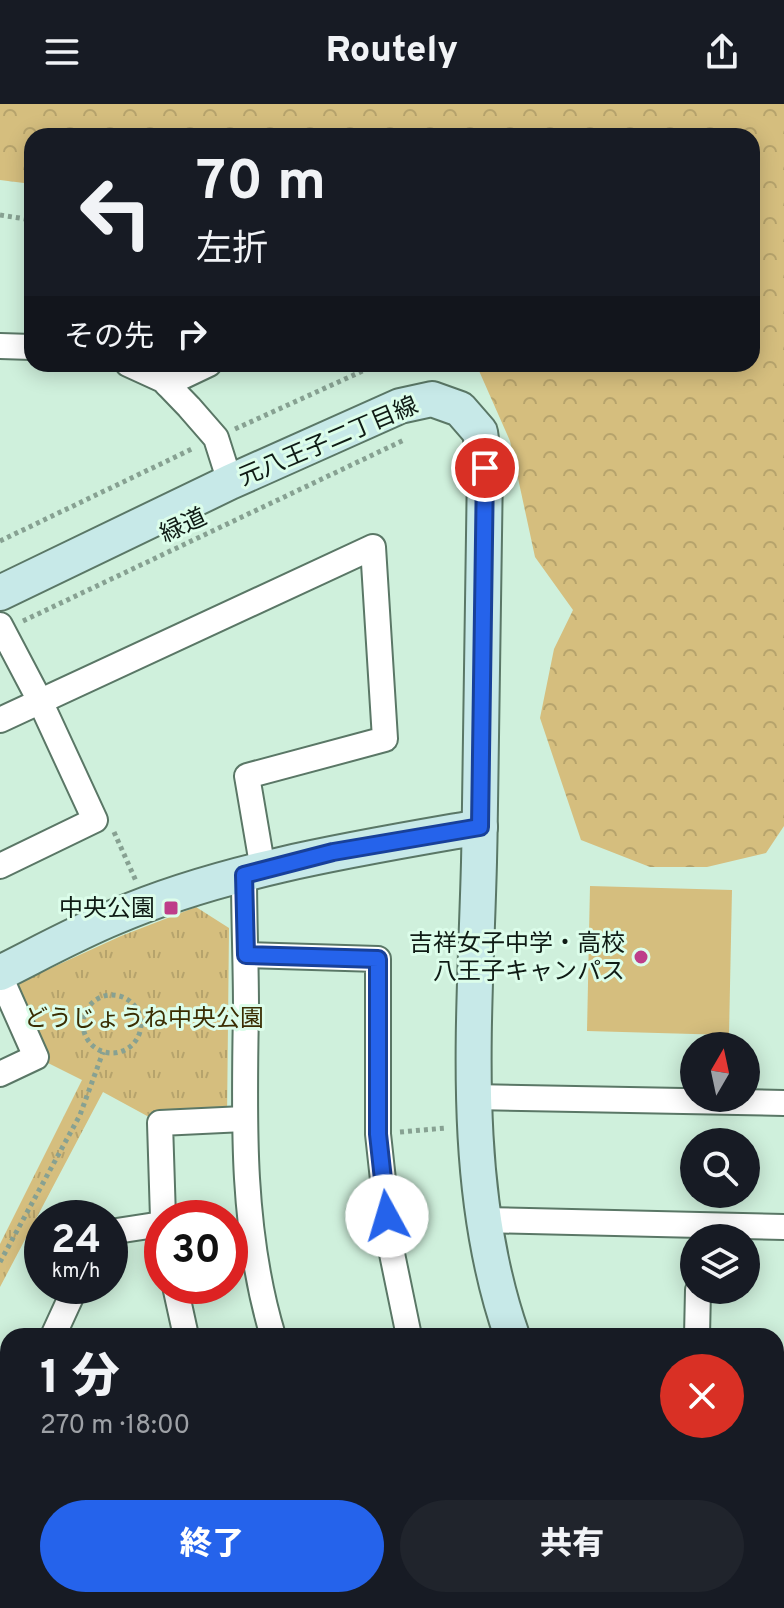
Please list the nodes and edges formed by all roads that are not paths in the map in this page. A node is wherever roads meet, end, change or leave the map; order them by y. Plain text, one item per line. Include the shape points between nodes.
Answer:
1 (0, 346) edge
2 (24, 347) edge
3 (144, 372) edge
4 (192, 372) edge
5 (167, 384) junction
6 (230, 482) junction
7 (0, 593) edge
8 (1, 628) edge
9 (40, 701) junction
10 (0, 720) edge
11 (480, 827) junction
12 (0, 866) edge
13 (253, 873) junction
14 (246, 955) junction
15 (0, 974) edge
16 (0, 1074) edge
17 (473, 1097) junction
18 (784, 1103) edge
19 (244, 1119) junction
20 (162, 1200) edge
21 (483, 1220) junction
22 (784, 1227) edge
23 (760, 1228) edge
24 (680, 1231) edge
25 (68, 1304) edge
26 (179, 1304) edge
27 (698, 1304) edge
28 (57, 1328) edge
29 (184, 1328) edge
30 (271, 1328) edge
31 (407, 1328) edge
32 (510, 1328) edge
33 (697, 1328) edge

1 - 2 street
3 - 5 street
4 - 5 street
5 - 6 street via 216,438
6 - 7 street, 元八王子二丁目線
6 - 11 street, 元八王子二丁目線 via 400,406 432,399 460,409 480,432 485,468
8 - 9 street
9 - 10 street
9 - 12 street via 95,820
9 - 13 street via 373,547 385,739 247,776
11 - 13 street via 333,852
11 - 17 street, 元八王子二丁目線
13 - 14 street
13 - 15 street via 116,916
14 - 19 street
14 - 31 street via 378,959 378,1134 390,1244
15 - 16 street via 36,1057
17 - 18 street
17 - 21 street, 元八王子二丁目線
19 - 20 street via 160,1123
19 - 30 street via 250,1226
21 - 24 street
21 - 32 street, 元八王子二丁目線
22 - 23 street
25 - 28 street
26 - 29 street
27 - 33 street

